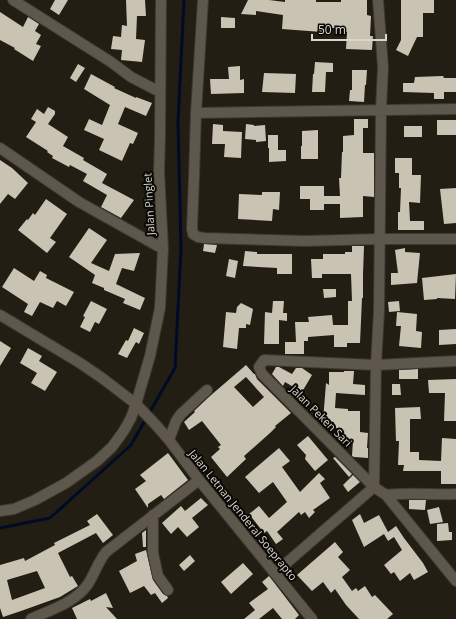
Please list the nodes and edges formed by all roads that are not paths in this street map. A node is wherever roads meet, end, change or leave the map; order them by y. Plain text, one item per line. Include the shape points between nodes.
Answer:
1 (13, 0) edge
2 (161, 0) edge
3 (203, 0) edge
4 (378, 0) edge
5 (160, 92) junction
6 (456, 109) edge
7 (381, 110) junction
8 (196, 113) junction
9 (0, 148) edge
10 (379, 239) junction
11 (456, 239) edge
12 (163, 249) junction
13 (0, 315) edge
14 (456, 361) edge
15 (376, 365) junction
16 (207, 390) dead end
17 (138, 407) junction
18 (169, 440) junction
19 (199, 480) junction
20 (374, 487) junction
21 (456, 494) edge
22 (386, 495) junction
23 (0, 511) edge
24 (153, 515) junction
25 (275, 573) junction
26 (456, 581) edge
27 (168, 590) dead end
28 (31, 619) edge
29 (312, 619) edge

1 - 5 street via 131,77
2 - 5 street, Jalan Pinglet
3 - 8 street
4 - 7 street via 384,67
5 - 12 street, Jalan Pinglet via 159,171
6 - 7 street
7 - 8 street
7 - 10 street
8 - 10 street via 193,234 205,238 305,241
9 - 12 street via 79,202
10 - 11 street
10 - 15 street
12 - 17 street, Jalan Pinglet via 160,308
13 - 17 street, Jalan Letnan Jenderal Soeprapto via 80,363
14 - 15 street
15 - 20 street
15 - 20 street, Jalan Peken Sari via 264,360 259,367 262,374
16 - 18 street via 180,414
17 - 18 street, Jalan Letnan Jenderal Soeprapto
17 - 23 street, Jalan Pinglet via 112,447 66,484 14,509
18 - 19 street, Jalan Letnan Jenderal Soeprapto
19 - 24 street
19 - 25 street, Jalan Letnan Jenderal Soeprapto
20 - 22 street
20 - 25 street
21 - 22 street
22 - 26 street
24 - 27 street via 154,553 158,576
24 - 28 street via 106,552 88,583 76,597
25 - 29 street, Jalan Letnan Jenderal Soeprapto

